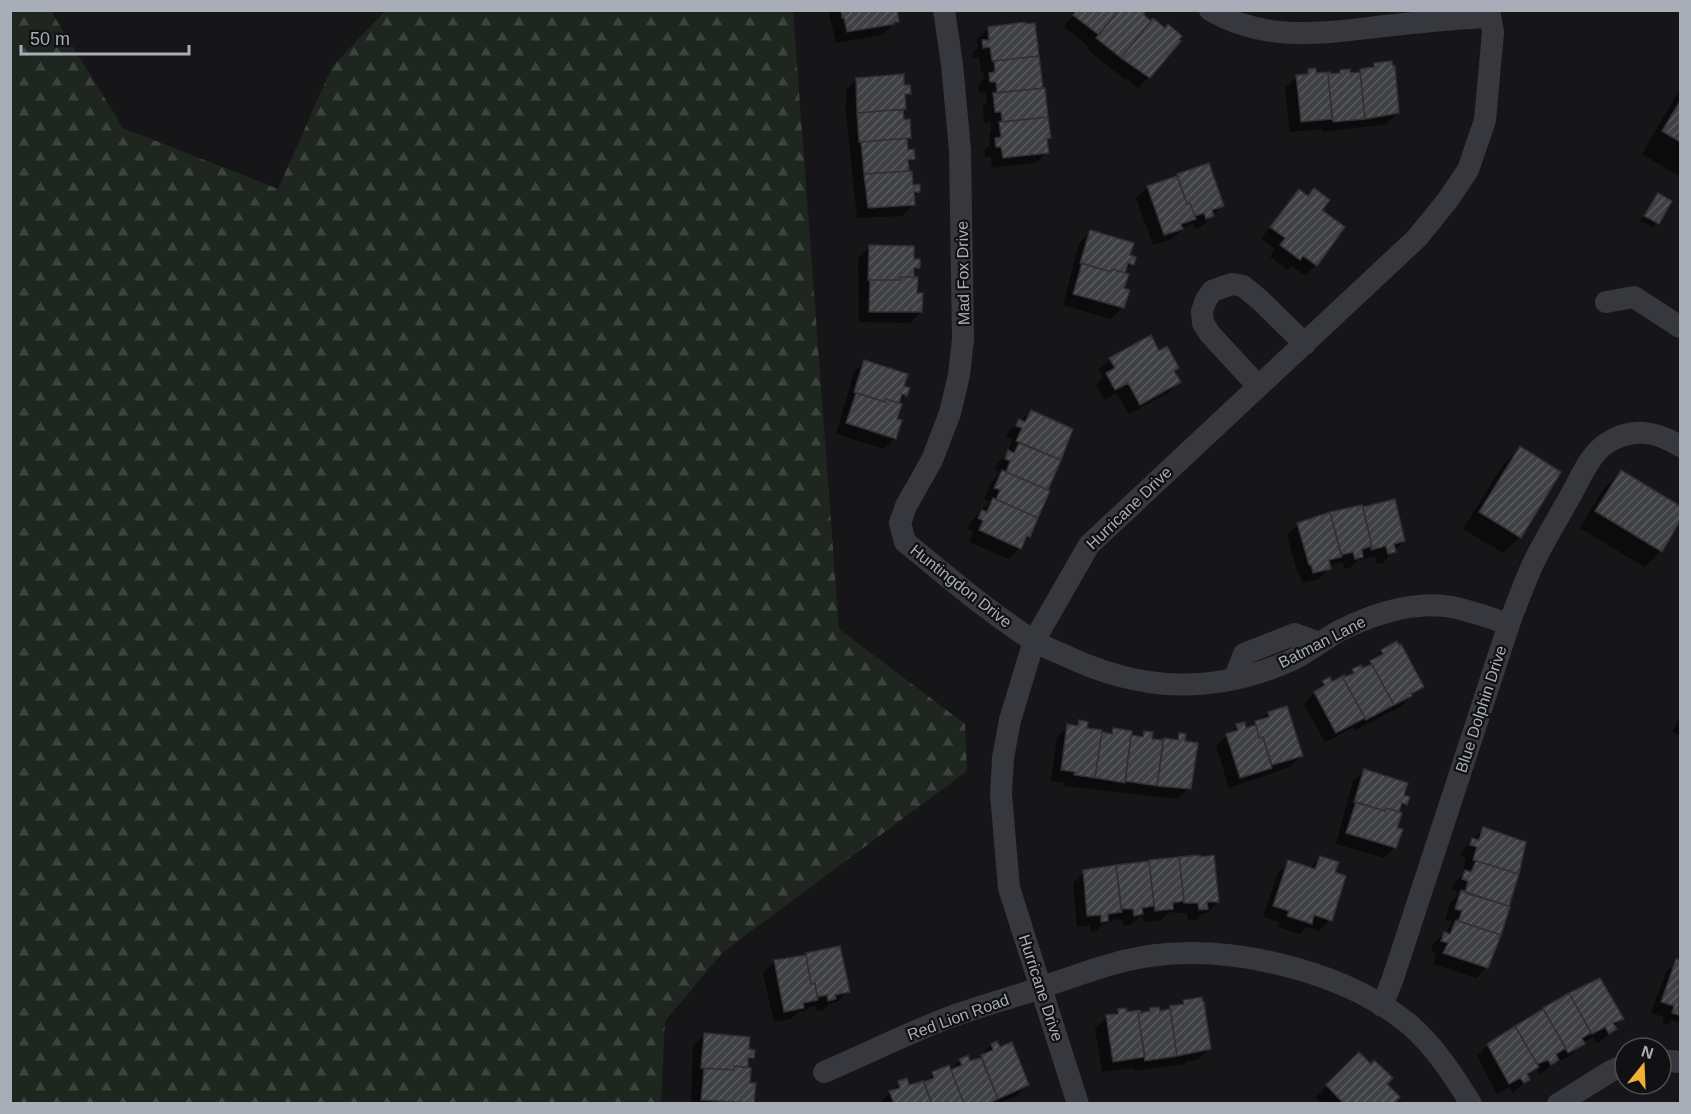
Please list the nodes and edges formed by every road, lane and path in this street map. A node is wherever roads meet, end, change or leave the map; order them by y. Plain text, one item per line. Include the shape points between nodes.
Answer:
1 (944, 10) edge
2 (1210, 10) edge
3 (1489, 14) edge
4 (1606, 302) dead end
5 (1680, 327) edge
6 (1305, 344) junction
7 (1258, 386) junction
8 (1680, 446) edge
9 (900, 523) joint
10 (1509, 624) junction
11 (1034, 641) junction
12 (1041, 987) junction
13 (1382, 1006) junction
14 (1613, 1070) edge
15 (824, 1072) dead end
16 (1078, 1104) edge
17 (1471, 1104) edge
18 (1558, 1104) edge

1 - 9 street, Mad Fox Drive via 960,150 963,339 950,413 932,460
2 - 3 street via 1274,32 1312,34
3 - 6 street, Hurricane Drive via 1492,48 1485,120 1468,170 1417,238
4 - 5 street via 1634,297
6 - 7 street, Hurricane Drive
6 - 7 street via 1243,286 1232,284 1212,291 1202,311 1203,323
7 - 11 street, Hurricane Drive via 1089,545
8 - 10 street, Blue Dolphin Drive via 1666,437 1640,431 1605,444 1592,458 1532,567
9 - 11 street, Huntingdon Drive via 905,542
10 - 11 street, Batman Lane via 1449,606 1398,609 1368,617 1294,659 1257,674 1185,686 1120,677 1090,668
10 - 13 street, Blue Dolphin Drive
11 - 12 street, Hurricane Drive via 1010,720 1001,795 1009,888
12 - 13 street, Red Lion Road via 1116,963 1165,954 1210,953 1297,968
12 - 15 street, Red Lion Road via 946,1018
12 - 16 street, Hurricane Drive
13 - 17 street, Red Lion Road via 1410,1026 1448,1067
14 - 18 street

